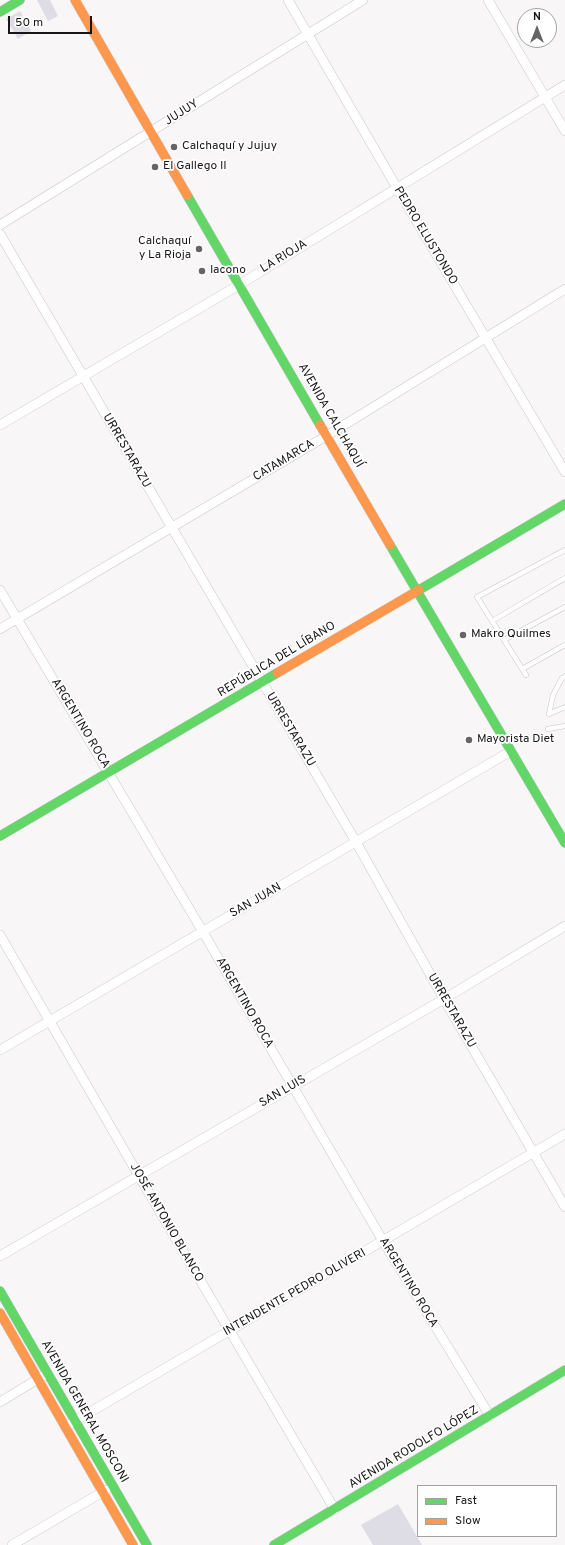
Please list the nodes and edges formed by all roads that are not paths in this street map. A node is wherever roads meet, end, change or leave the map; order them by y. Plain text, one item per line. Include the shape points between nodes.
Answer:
1 (20, 0) edge
2 (75, 0) edge
3 (288, 0) edge
4 (363, 0) edge
5 (488, 0) edge
6 (0, 12) edge
7 (309, 34) junction
8 (565, 85) edge
9 (545, 97) junction
10 (565, 131) edge
11 (152, 132) junction
12 (397, 188) junction
13 (0, 225) edge
14 (0, 234) edge
15 (239, 285) junction
16 (565, 289) edge
17 (485, 337) junction
18 (83, 376) junction
19 (0, 425) edge
20 (328, 435) junction
21 (565, 472) edge
22 (565, 504) edge
23 (171, 529) junction
24 (565, 550) edge
25 (565, 578) edge
26 (0, 590) edge
27 (418, 590) junction
28 (565, 607) edge
29 (17, 619) junction
30 (492, 621) junction
31 (0, 629) edge
32 (504, 640) junction
33 (565, 645) edge
34 (522, 669) junction
35 (526, 675) dead end
36 (565, 676) edge
37 (262, 683) junction
38 (565, 706) edge
39 (565, 726) edge
40 (548, 729) dead end
41 (511, 751) junction
42 (109, 773) junction
43 (554, 824) junction
44 (565, 833) edge
45 (0, 836) edge
46 (356, 842) junction
47 (565, 843) edge
48 (565, 926) edge
49 (203, 932) junction
50 (0, 935) edge
51 (444, 999) junction
52 (51, 1021) junction
53 (0, 1050) edge
54 (292, 1086) junction
55 (565, 1134) edge
56 (534, 1153) junction
57 (139, 1176) junction
58 (565, 1207) edge
59 (383, 1241) junction
60 (0, 1256) edge
61 (0, 1290) edge
62 (0, 1313) edge
63 (229, 1331) junction
64 (565, 1370) edge
65 (48, 1373) junction
66 (38, 1380) junction
67 (0, 1402) edge
68 (490, 1416) junction
69 (75, 1421) junction
70 (65, 1426) junction
71 (113, 1486) junction
72 (103, 1492) junction
73 (335, 1510) junction
74 (12, 1545) edge
75 (133, 1545) edge
76 (147, 1545) edge
77 (274, 1545) edge

1 - 6 main road
2 - 11 main road, AVENIDA CALCHAQUÍ
3 - 7 street, PEDRO ELUSTONDO
4 - 7 street, JUJUY
5 - 9 street
7 - 11 street, JUJUY
7 - 12 street, PEDRO ELUSTONDO
8 - 9 street, LA RIOJA
9 - 10 street
9 - 12 street, LA RIOJA
11 - 13 street, JUJUY
11 - 15 main road, AVENIDA CALCHAQUÍ
12 - 15 street, LA RIOJA
12 - 17 street, PEDRO ELUSTONDO
14 - 18 street, URRESTARAZU
15 - 18 street, LA RIOJA
15 - 20 main road, AVENIDA CALCHAQUÍ
16 - 17 street, CATAMARCA
17 - 20 street, CATAMARCA
17 - 21 street, PEDRO ELUSTONDO
18 - 19 street, LA RIOJA
18 - 23 street, URRESTARAZU
20 - 23 street, CATAMARCA
20 - 27 main road, AVENIDA CALCHAQUÍ
22 - 27 main road, REPÚBLICA DEL LÍBANO
23 - 29 street, CATAMARCA
23 - 37 street, URRESTARAZU
24 - 30 lane via 477,597
25 - 30 lane
26 - 29 street, ARGENTINO ROCA
27 - 37 main road, REPÚBLICA DEL LÍBANO
27 - 41 main road, AVENIDA CALCHAQUÍ
28 - 32 lane
29 - 31 street, CATAMARCA
29 - 42 street, ARGENTINO ROCA
30 - 32 lane
32 - 34 lane
33 - 34 lane
34 - 35 lane
36 - 38 lane via 553,696 549,714
37 - 42 main road, REPÚBLICA DEL LÍBANO
37 - 46 street, URRESTARAZU
39 - 40 lane
41 - 43 main road, AVENIDA CALCHAQUÍ
41 - 46 street, SAN JUAN
42 - 45 main road, REPÚBLICA DEL LÍBANO
42 - 49 street, ARGENTINO ROCA
43 - 44 lane
43 - 47 main road, AVENIDA CALCHAQUÍ
46 - 49 street, SAN JUAN
46 - 51 street, URRESTARAZU
48 - 51 street, SAN LUIS
49 - 52 street, SAN JUAN
49 - 54 street, ARGENTINO ROCA
50 - 52 street, JOSÉ ANTONIO BLANCO
51 - 54 street, SAN LUIS
51 - 56 street, URRESTARAZU
52 - 53 street, SAN JUAN
52 - 57 street, JOSÉ ANTONIO BLANCO
54 - 57 street, SAN LUIS
54 - 59 street, ARGENTINO ROCA
55 - 56 street, INTENDENTE PEDRO OLIVERI
56 - 58 street, URRESTARAZU
56 - 59 street, INTENDENTE PEDRO OLIVERI
57 - 60 street, SAN LUIS
57 - 63 street, JOSÉ ANTONIO BLANCO
59 - 63 street, INTENDENTE PEDRO OLIVERI
59 - 68 street, ARGENTINO ROCA
61 - 65 main road, AVENIDA GENERAL MOSCONI
62 - 66 main road, AVENIDA GENERAL MOSCONI
63 - 69 street, INTENDENTE PEDRO OLIVERI
63 - 73 street, JOSÉ ANTONIO BLANCO
64 - 68 main road, AVENIDA RODOLFO LÓPEZ
65 - 66 street
65 - 69 main road, AVENIDA GENERAL MOSCONI
66 - 67 street
66 - 70 main road, AVENIDA GENERAL MOSCONI
68 - 73 main road, AVENIDA RODOLFO LÓPEZ
69 - 70 street, INTENDENTE PEDRO OLIVERI
69 - 71 main road, AVENIDA GENERAL MOSCONI
70 - 72 main road, AVENIDA GENERAL MOSCONI
71 - 72 street
71 - 76 main road, AVENIDA GENERAL MOSCONI
72 - 74 street
72 - 75 main road, AVENIDA GENERAL MOSCONI
73 - 77 main road, AVENIDA RODOLFO LÓPEZ

